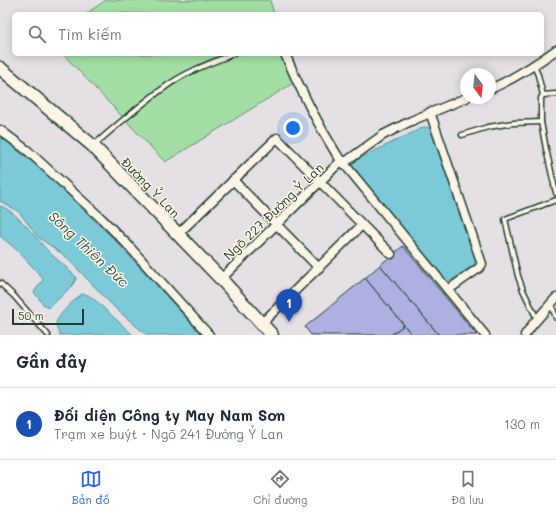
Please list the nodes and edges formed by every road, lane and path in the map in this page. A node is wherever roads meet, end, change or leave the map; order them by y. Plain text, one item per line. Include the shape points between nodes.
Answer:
1 (556, 50) edge
2 (228, 56) edge
3 (286, 56) edge
4 (534, 65) junction
5 (0, 68) edge
6 (496, 86) edge
7 (556, 94) edge
8 (543, 95) junction
9 (460, 100) edge
10 (430, 112) junction
11 (542, 122) junction
12 (0, 130) edge
13 (462, 136) dead end
14 (93, 146) junction
15 (343, 161) junction
16 (233, 180) junction
17 (320, 182) junction
18 (556, 193) edge
19 (556, 200) edge
20 (276, 224) junction
21 (362, 225) junction
22 (178, 234) junction
23 (391, 254) dead end
24 (319, 268) junction
25 (221, 279) junction
26 (0, 283) edge
27 (448, 290) junction
28 (554, 300) edge
29 (556, 318) edge
30 (537, 319) junction
31 (262, 323) junction
32 (48, 335) edge
33 (209, 335) edge
34 (272, 335) edge
35 (485, 335) edge
36 (525, 335) edge

1 - 4 street
2 - 14 lane via 170,84 138,107
3 - 15 street via 320,128
4 - 6 street
4 - 8 lane
5 - 14 main road, Đường Ỷ Lan
7 - 8 lane
8 - 11 lane
9 - 10 street, Ngõ 227 Đường Ỷ Lan
10 - 15 street, Ngõ 227 Đường Ỷ Lan via 383,135
10 - 27 street via 482,262 480,268
11 - 13 lane via 488,127
11 - 18 lane
12 - 33 street via 28,151 102,219
14 - 22 main road, Đường Ỷ Lan
15 - 17 street, Ngõ 227 Đường Ỷ Lan
15 - 27 street
16 - 17 street via 276,138
16 - 20 street
16 - 22 street
17 - 20 street, Ngõ 227 Đường Ỷ Lan
17 - 21 street
19 - 30 lane via 505,219 518,276
20 - 24 street
20 - 25 street, Ngõ 227 Đường Ỷ Lan
21 - 23 street
21 - 24 street
22 - 25 main road, Đường Ỷ Lan
24 - 31 street
25 - 31 main road, Đường Ỷ Lan
26 - 32 lane
27 - 35 street
28 - 29 lane
28 - 30 street
30 - 36 street
31 - 34 main road, Đường Ỷ Lan

